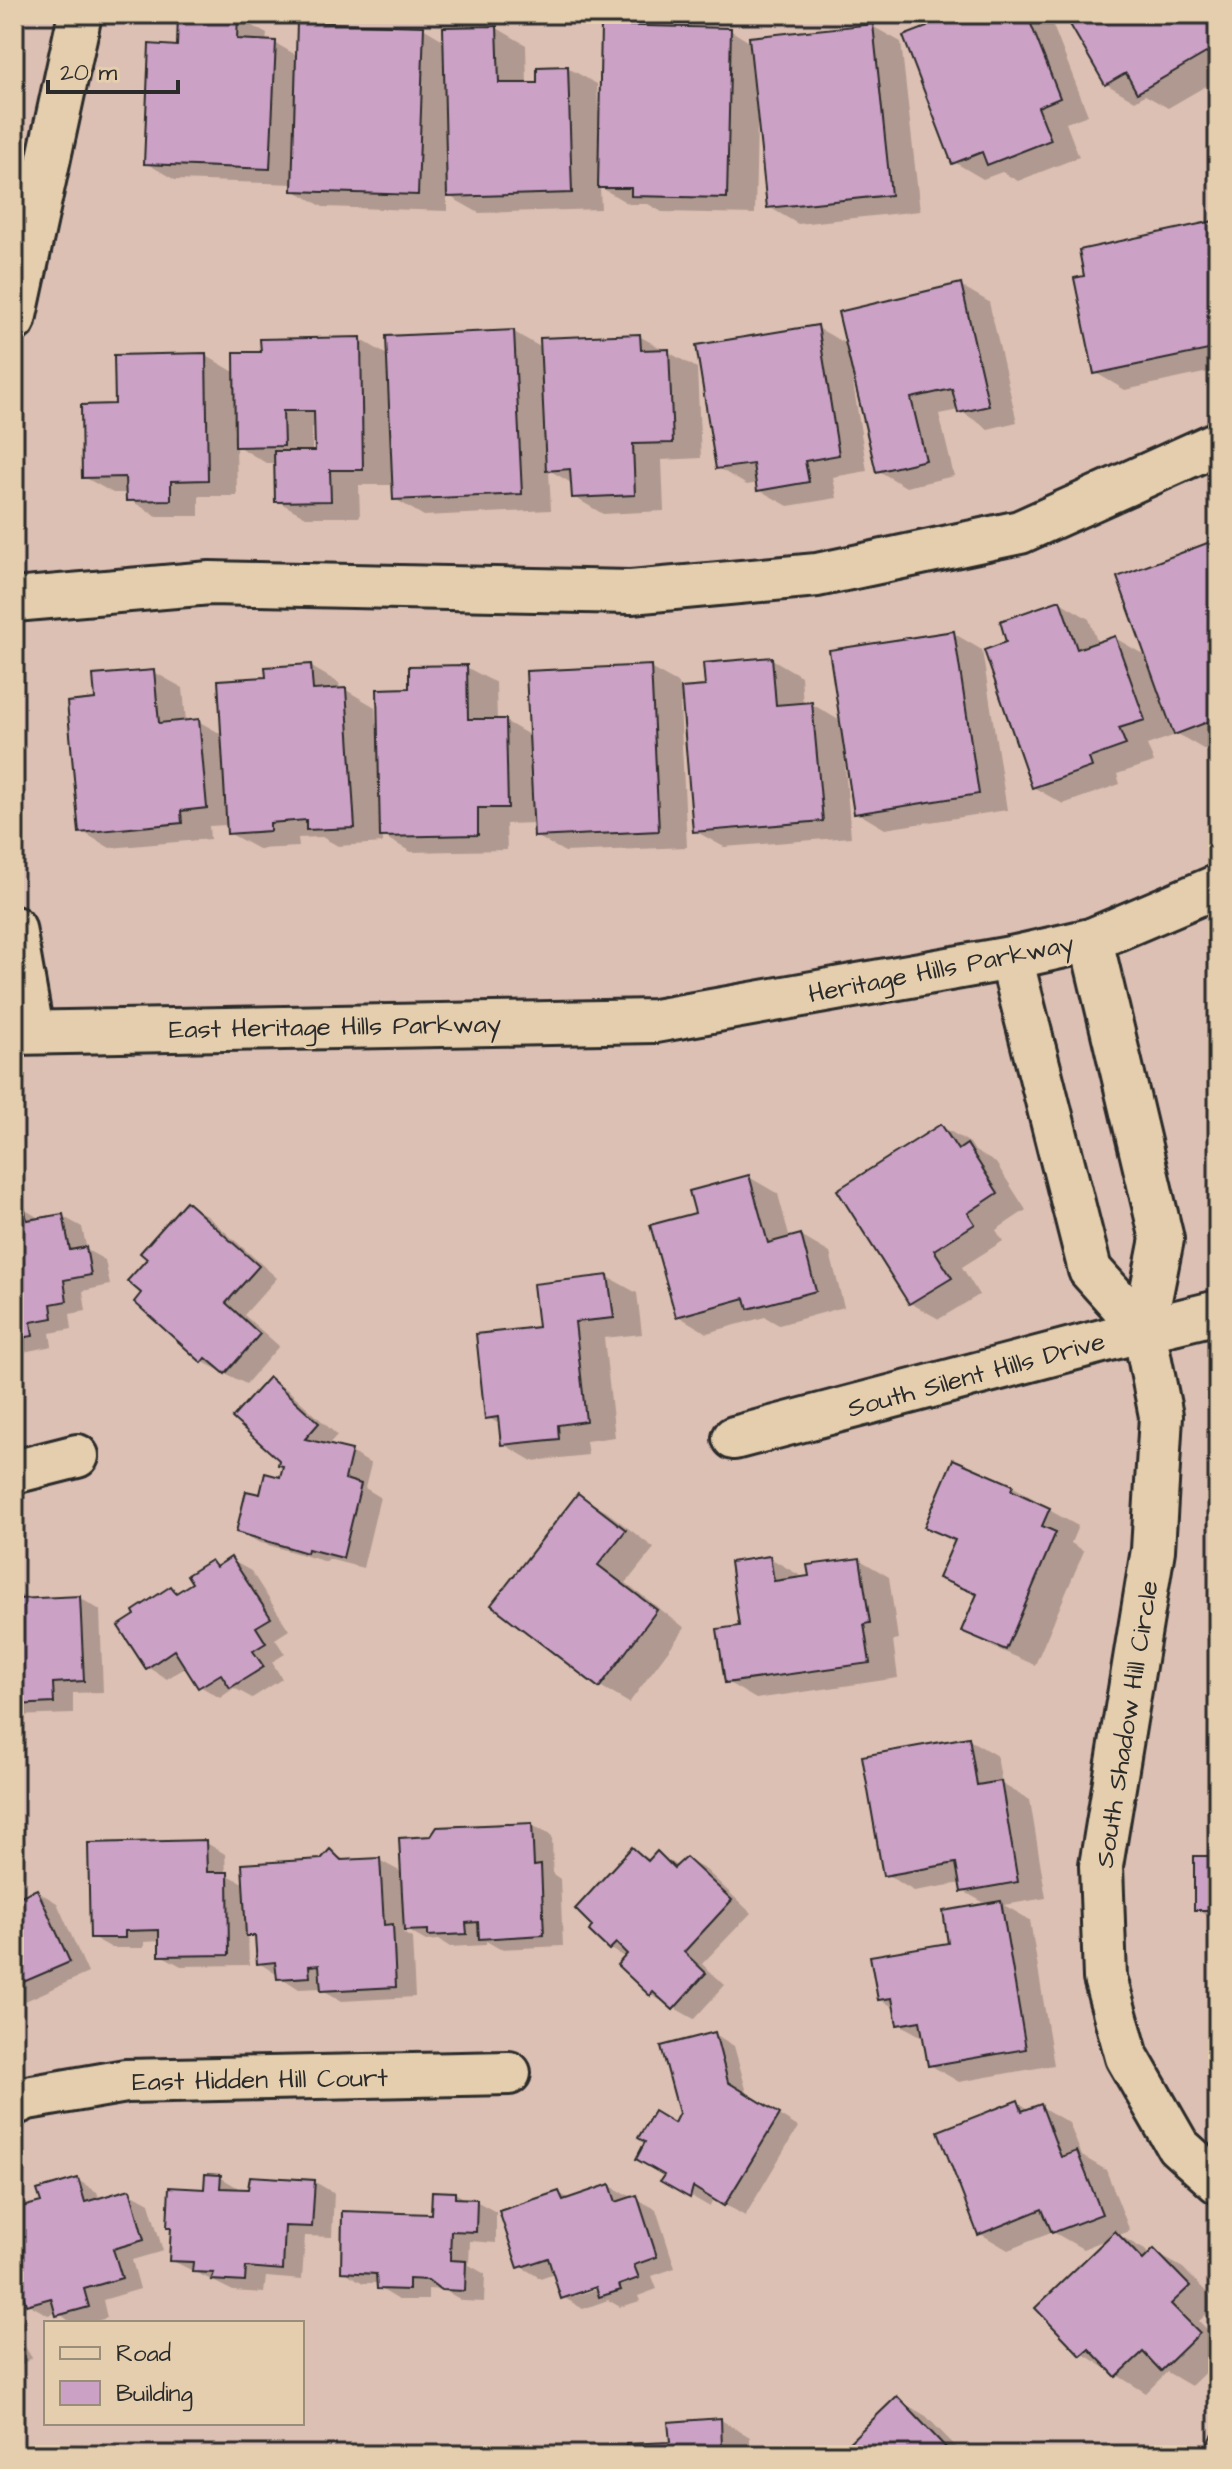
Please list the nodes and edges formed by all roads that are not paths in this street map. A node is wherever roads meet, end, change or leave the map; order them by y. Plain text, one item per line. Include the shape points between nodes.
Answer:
1 (80, 14) edge
2 (14, 320) edge
3 (1218, 443) edge
4 (14, 600) edge
5 (1218, 886) edge
6 (14, 928) edge
7 (1091, 940) junction
8 (1011, 958) junction
9 (655, 1021) joint
10 (23, 1032) edge
11 (1218, 1312) edge
12 (1144, 1330) junction
13 (734, 1438) dead end
14 (77, 1456) dead end
15 (14, 1472) edge
16 (509, 2073) dead end
17 (14, 2104) edge
18 (1218, 2182) edge

1 - 2 street
3 - 4 street via 1020,532 817,575 631,592 210,583
5 - 7 street, Heritage Hills Parkway
6 - 10 street
7 - 8 street, Heritage Hills Parkway
7 - 12 street, South Shadow Hill Circle via 1162,1239
8 - 9 street, Heritage Hills Parkway
8 - 12 street via 1090,1270
9 - 10 street, East Heritage Hills Parkway
11 - 12 street, South Silent Hills Drive
12 - 13 street, South Silent Hills Drive
12 - 18 street, South Shadow Hill Circle via 1161,1416 1153,1550 1101,1866 1105,1978 1127,2057 1178,2146
14 - 15 street
16 - 17 street, East Hidden Hill Court via 126,2081

